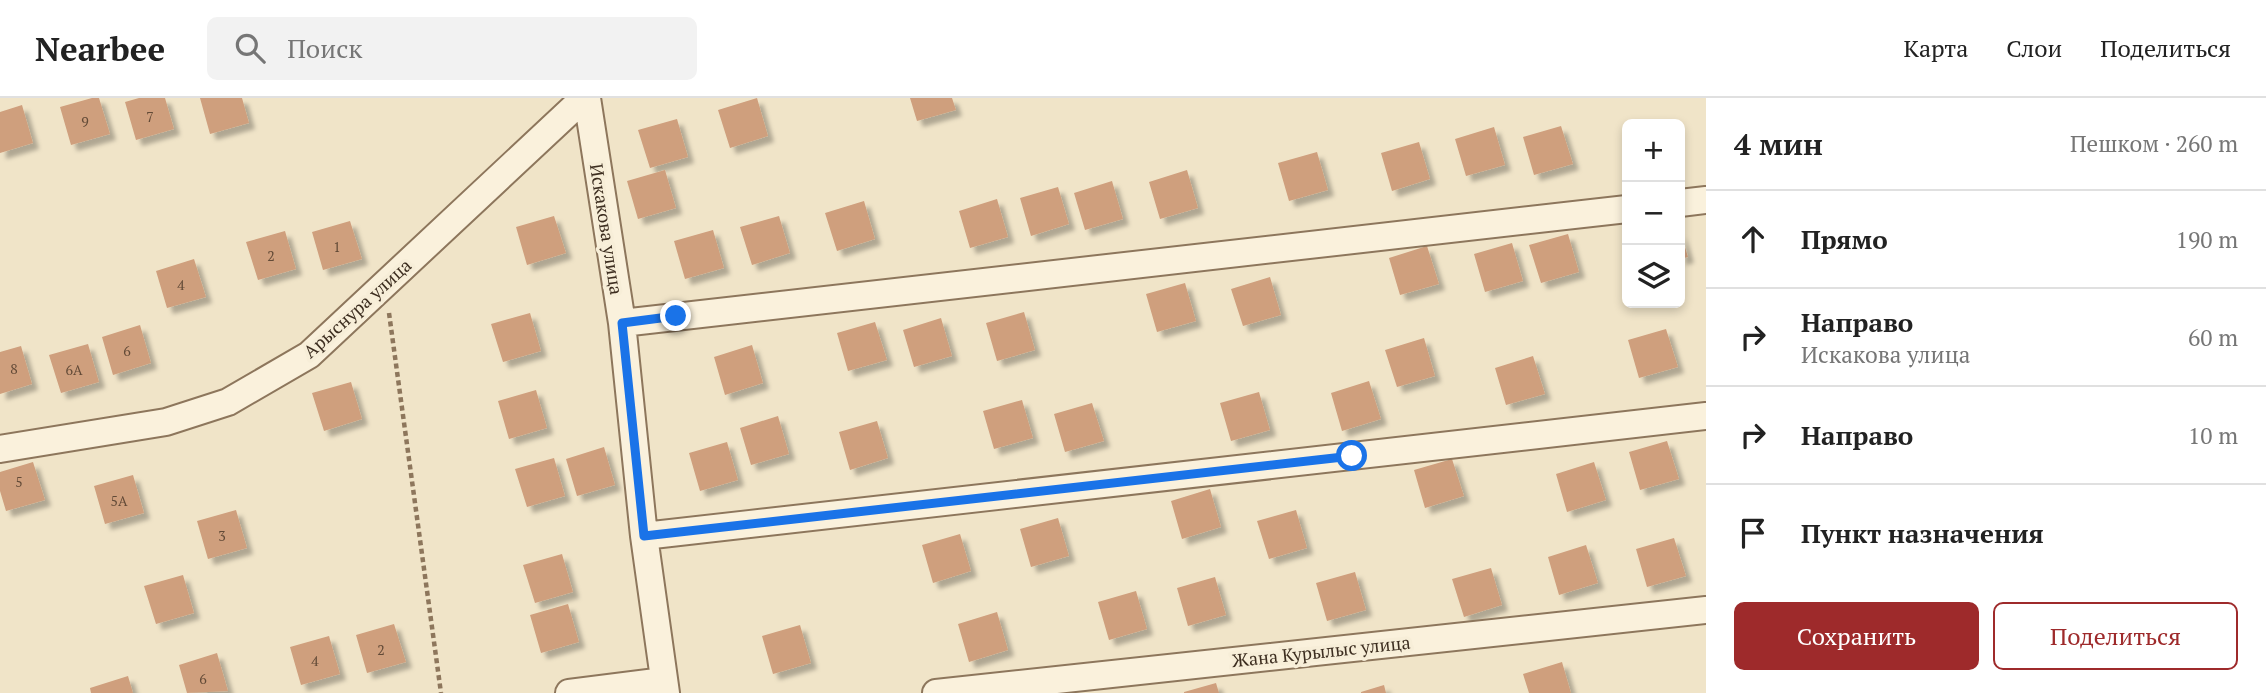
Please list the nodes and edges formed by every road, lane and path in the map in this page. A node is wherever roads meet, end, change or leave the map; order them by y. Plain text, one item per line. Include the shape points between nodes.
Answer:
1 (585, 98) edge
2 (1706, 200) edge
3 (1685, 202) edge
4 (1622, 210) edge
5 (385, 284) junction
6 (622, 323) junction
7 (1706, 416) edge
8 (0, 449) edge
9 (644, 536) junction
10 (1706, 610) edge
11 (665, 687) edge
12 (441, 693) edge
13 (569, 693) edge
14 (936, 693) edge

1 - 5 street, Арыснура улица
1 - 6 street, Искакова улица
2 - 3 street
4 - 6 street
5 - 8 street, Арыснура улица via 309,355 228,402 166,422
5 - 12 path
6 - 9 street, Искакова улица
7 - 9 street
9 - 11 street, Искакова улица
10 - 14 street, Жана Курылыс улица
11 - 13 street

